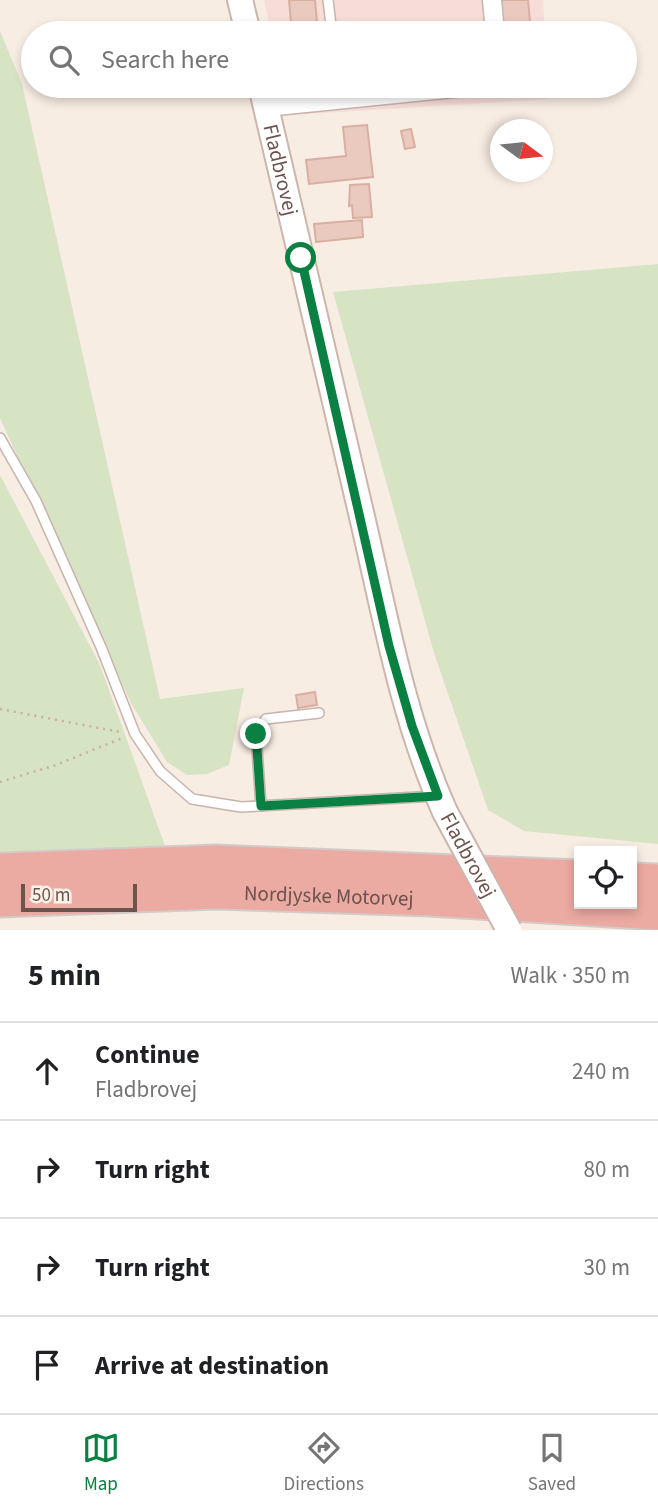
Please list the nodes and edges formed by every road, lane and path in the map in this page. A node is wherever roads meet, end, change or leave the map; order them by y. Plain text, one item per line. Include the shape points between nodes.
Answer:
1 (240, 0) edge
2 (328, 0) edge
3 (492, 0) edge
4 (245, 21) edge
5 (331, 21) edge
6 (494, 21) edge
7 (263, 98) edge
8 (0, 438) edge
9 (0, 709) edge
10 (319, 713) dead end
11 (135, 734) junction
12 (0, 782) edge
13 (442, 804) junction
14 (261, 806) junction
15 (0, 870) edge
16 (574, 877) edge
17 (637, 880) edge
18 (658, 881) edge
19 (0, 900) edge
20 (658, 913) edge
21 (509, 930) edge

1 - 4 main road
2 - 5 lane
3 - 6 street
7 - 13 main road, Fladbrovej via 389,646 412,726
8 - 11 lane via 42,513
9 - 11 path
10 - 14 lane via 266,719 256,734
11 - 12 path
11 - 14 lane via 160,771 192,799
13 - 14 lane
13 - 21 main road, Fladbrovej, bridge
15 - 16 highway, Nordjyske Motorvej via 216,862
17 - 18 highway
19 - 20 highway, Nordjyske Motorvej via 216,892

